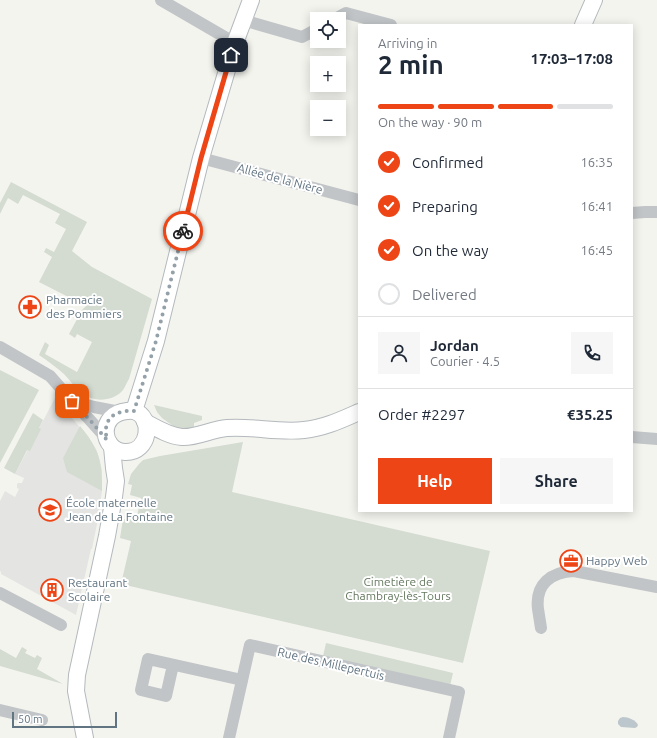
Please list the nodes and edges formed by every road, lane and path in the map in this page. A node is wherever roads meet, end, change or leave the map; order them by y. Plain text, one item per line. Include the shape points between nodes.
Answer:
1 (162, 0) edge
2 (251, 0) edge
3 (594, 0) edge
4 (346, 13) edge
5 (244, 20) junction
6 (387, 24) edge
7 (583, 24) edge
8 (310, 33) edge
9 (235, 43) junction
10 (201, 158) junction
11 (358, 200) edge
12 (657, 212) edge
13 (633, 213) edge
14 (0, 347) edge
15 (72, 401) junction
16 (358, 412) edge
17 (133, 415) junction
18 (633, 437) edge
19 (657, 439) edge
20 (110, 443) junction
21 (135, 450) junction
22 (116, 481) junction
23 (657, 587) edge
24 (0, 593) edge
25 (61, 625) dead end
26 (541, 628) dead end
27 (173, 664) dead end
28 (242, 680) junction
29 (79, 707) junction
30 (0, 710) edge
31 (42, 720) dead end
32 (85, 738) edge
33 (93, 738) edge
34 (229, 738) edge
35 (448, 738) edge

1 - 9 street
2 - 5 street
3 - 7 street
4 - 6 street
5 - 8 street via 302,37
5 - 9 street
9 - 10 street
10 - 11 street, Allée de la Nière
10 - 17 street via 156,341
12 - 13 street
14 - 15 street via 50,376
15 - 17 street
15 - 20 street
16 - 17 street via 312,429 228,428 188,437 175,436
17 - 20 street via 114,415 109,420 106,433
17 - 21 street via 147,432 145,441
18 - 19 street
20 - 21 street via 123,452
20 - 22 street
21 - 22 street
22 - 29 street via 107,536 77,675
23 - 26 street via 574,571 560,573 549,578 540,591 538,608
24 - 25 street
27 - 28 street
28 - 34 street, Rue des Millepertuis
28 - 35 street, Rue des Millepertuis via 250,645 459,692
29 - 32 street
29 - 33 street
30 - 31 street

